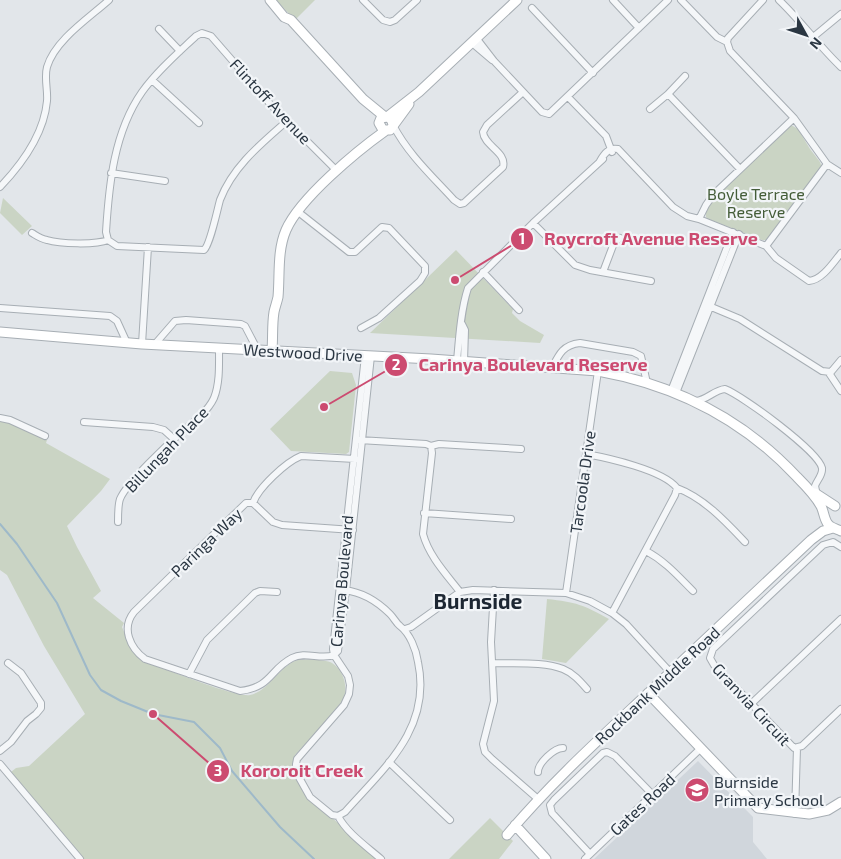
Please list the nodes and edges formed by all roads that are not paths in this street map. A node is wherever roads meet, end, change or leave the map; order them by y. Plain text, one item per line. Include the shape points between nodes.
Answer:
1 (109, 0) edge
2 (270, 0) edge
3 (363, 0) edge
4 (416, 0) edge
5 (518, 0) edge
6 (613, 0) edge
7 (668, 0) edge
8 (681, 0) edge
9 (763, 0) edge
10 (779, 0) edge
11 (532, 8) dead end
12 (841, 14) edge
13 (639, 28) junction
14 (158, 29) dead end
15 (812, 38) junction
16 (474, 41) junction
17 (727, 42) junction
18 (180, 51) junction
19 (841, 67) edge
20 (593, 73) junction
21 (685, 76) dead end
22 (152, 80) junction
23 (522, 92) junction
24 (668, 94) junction
25 (568, 97) junction
26 (650, 109) dead end
27 (794, 118) junction
28 (287, 121) junction
29 (199, 123) dead end
30 (386, 124) junction
31 (612, 151) junction
32 (827, 164) junction
33 (740, 169) junction
34 (337, 171) junction
35 (111, 173) junction
36 (841, 173) edge
37 (165, 181) dead end
38 (0, 187) edge
39 (297, 211) junction
40 (700, 219) junction
41 (533, 224) junction
42 (32, 233) dead end
43 (736, 233) junction
44 (620, 238) dead end
45 (108, 240) junction
46 (766, 246) junction
47 (148, 248) junction
48 (841, 253) edge
49 (483, 272) junction
50 (603, 272) junction
51 (651, 281) dead end
52 (708, 305) junction
53 (0, 308) edge
54 (519, 310) dead end
55 (360, 328) dead end
56 (0, 332) edge
57 (127, 342) junction
58 (142, 344) junction
59 (155, 344) junction
60 (220, 348) junction
61 (256, 349) junction
62 (275, 350) junction
63 (368, 356) junction
64 (841, 360) edge
65 (460, 361) junction
66 (552, 368) junction
67 (598, 371) junction
68 (829, 373) junction
69 (647, 383) junction
70 (674, 392) junction
71 (841, 392) edge
72 (696, 401) junction
73 (0, 418) edge
74 (84, 422) dead end
75 (45, 436) dead end
76 (174, 439) junction
77 (359, 440) junction
78 (431, 446) junction
79 (521, 449) dead end
80 (586, 454) junction
81 (357, 459) junction
82 (677, 488) junction
83 (814, 493) junction
84 (253, 503) junction
85 (838, 506) edge
86 (424, 513) junction
87 (825, 518) junction
88 (511, 519) dead end
89 (118, 522) dead end
90 (838, 529) edge
91 (349, 530) junction
92 (811, 540) junction
93 (745, 542) dead end
94 (841, 546) edge
95 (646, 551) junction
96 (343, 590) junction
97 (494, 590) junction
98 (693, 591) dead end
99 (277, 592) dead end
100 (460, 592) junction
101 (566, 593) junction
102 (612, 613) junction
103 (841, 619) edge
104 (405, 629) junction
105 (334, 655) junction
106 (8, 663) dead end
107 (493, 663) junction
108 (670, 672) junction
109 (189, 674) junction
110 (587, 689) dead end
111 (648, 693) junction
112 (751, 704) junction
113 (841, 709) edge
114 (563, 748) dead end
115 (797, 748) junction
116 (700, 749) junction
117 (0, 751) edge
118 (389, 762) junction
119 (0, 764) edge
120 (538, 772) dead end
121 (652, 794) junction
122 (538, 799) junction
123 (841, 802) edge
124 (795, 814) junction
125 (338, 816) junction
126 (450, 820) dead end
127 (515, 826) junction
128 (507, 835) dead end
129 (590, 854) junction
130 (80, 859) edge
131 (380, 859) edge
132 (546, 859) edge
133 (585, 859) edge

1 - 38 street via 62,43 52,57 46,74 48,99 43,120 31,147
2 - 30 street
3 - 4 street via 383,20 390,22
5 - 16 street
6 - 13 street
7 - 13 street
8 - 17 street via 717,37
9 - 17 street
10 - 15 street
11 - 20 street
12 - 15 street
13 - 20 street
14 - 18 street
15 - 19 street
16 - 23 street
16 - 30 street
17 - 27 street via 730,51
18 - 22 street
18 - 28 street, Flintoff Avenue via 196,36 204,33 212,38
20 - 25 street
21 - 24 street
22 - 29 street
22 - 35 street via 127,118
23 - 25 street via 548,114
23 - 30 street via 482,132 504,161 503,167 460,204
24 - 26 street
24 - 33 street
25 - 31 street via 606,136
27 - 32 street
27 - 33 street
28 - 34 street, Flintoff Avenue
28 - 47 street via 236,171 222,195 206,249
30 - 34 street
31 - 40 street via 616,148 622,151 673,207
31 - 41 street via 606,152
32 - 36 street
32 - 46 street
33 - 40 street via 713,195
34 - 39 street
35 - 37 street
35 - 45 street
39 - 55 street via 349,252 355,252 381,228 389,228 425,265 426,271 420,280 384,315 369,328
39 - 62 street via 283,242 274,312
40 - 43 street
41 - 49 street
41 - 50 street via 575,265
42 - 45 street via 51,241 97,244
43 - 46 street
43 - 52 street
44 - 50 street via 614,243
45 - 47 street via 117,246
46 - 48 street via 776,258 809,281 815,280
47 - 58 street
49 - 54 street
49 - 65 street via 468,288 465,298
50 - 51 street
52 - 68 street via 740,318
52 - 70 street
53 - 57 street via 110,316 117,321
56 - 57 street, Westwood Drive
57 - 58 street, Westwood Drive
58 - 59 street, Westwood Drive
59 - 60 street, Westwood Drive
59 - 61 street via 175,321 186,320 241,324
60 - 61 street, Westwood Drive
60 - 76 street, Billungah Place via 212,402
61 - 62 street, Westwood Drive
62 - 63 street, Westwood Drive
63 - 65 street, Westwood Drive
63 - 77 street, Carinya Boulevard
64 - 68 street
65 - 66 street, Westwood Drive
66 - 67 street, Westwood Drive
66 - 69 street via 564,348 580,343 641,356
67 - 69 street, Westwood Drive
67 - 80 street, Tarcoola Drive
68 - 71 street
69 - 70 street, Westwood Drive
70 - 72 street, Westwood Drive
72 - 83 street, Westwood Drive via 755,438
72 - 83 street via 725,389 765,414 821,465 822,473
73 - 75 street
74 - 76 street via 153,426
76 - 89 street, Billungah Place via 124,491
77 - 78 street
77 - 81 street, Carinya Boulevard
78 - 79 street
78 - 86 street
80 - 82 street via 631,464 668,479
80 - 101 street, Tarcoola Drive
81 - 84 street via 301,456 292,459 262,488
81 - 91 street, Carinya Boulevard
82 - 93 street via 704,504
82 - 95 street
83 - 85 street, Westwood Drive
83 - 87 street, Westwood Drive
84 - 91 street, Paringa Way via 273,522 282,525
84 - 109 street, Paringa Way via 246,503 128,620 126,628 139,654
85 - 87 street, Rockbank Middle Road via 827,511
86 - 88 street
86 - 100 street via 426,544
87 - 90 street, Westwood Drive via 827,524
87 - 92 street, Rockbank Middle Road
90 - 92 street, Rockbank Middle Road via 823,531
91 - 96 street, Carinya Boulevard
92 - 108 street, Rockbank Middle Road
94 - 112 street, Granvia Circuit via 833,542 823,546 712,651 710,658 714,665
95 - 98 street via 672,569
95 - 102 street
96 - 104 street via 366,596 383,607
96 - 105 street, Carinya Boulevard via 338,651
97 - 100 street
97 - 101 street
97 - 107 street
99 - 109 street via 255,593 207,640
100 - 104 street
101 - 102 street via 590,600
102 - 108 street
103 - 112 street
104 - 118 street via 416,651 421,695 409,735
105 - 109 street via 290,659 253,690 240,691
105 - 125 street via 348,676 349,694 344,705 297,759 296,772 310,797 332,815
106 - 117 street via 21,673 41,708
107 - 110 street via 563,669
107 - 122 street via 494,701 483,744 485,752
108 - 111 street, Rockbank Middle Road
111 - 116 street
111 - 122 street, Rockbank Middle Road
112 - 115 street, Granvia Circuit via 790,745
113 - 115 street, Granvia Circuit
114 - 120 street via 557,749 539,766
115 - 124 street
116 - 121 street, Gates Road
116 - 124 street via 758,808
118 - 125 street
118 - 126 street
119 - 130 street
121 - 129 street, Gates Road
121 - 129 street via 615,756 607,752 554,800 550,805 552,813
122 - 127 street, Rockbank Middle Road
123 - 124 street via 813,814
125 - 131 street via 341,823
127 - 128 street, Rockbank Middle Road
127 - 132 street
129 - 133 street, Gates Road

